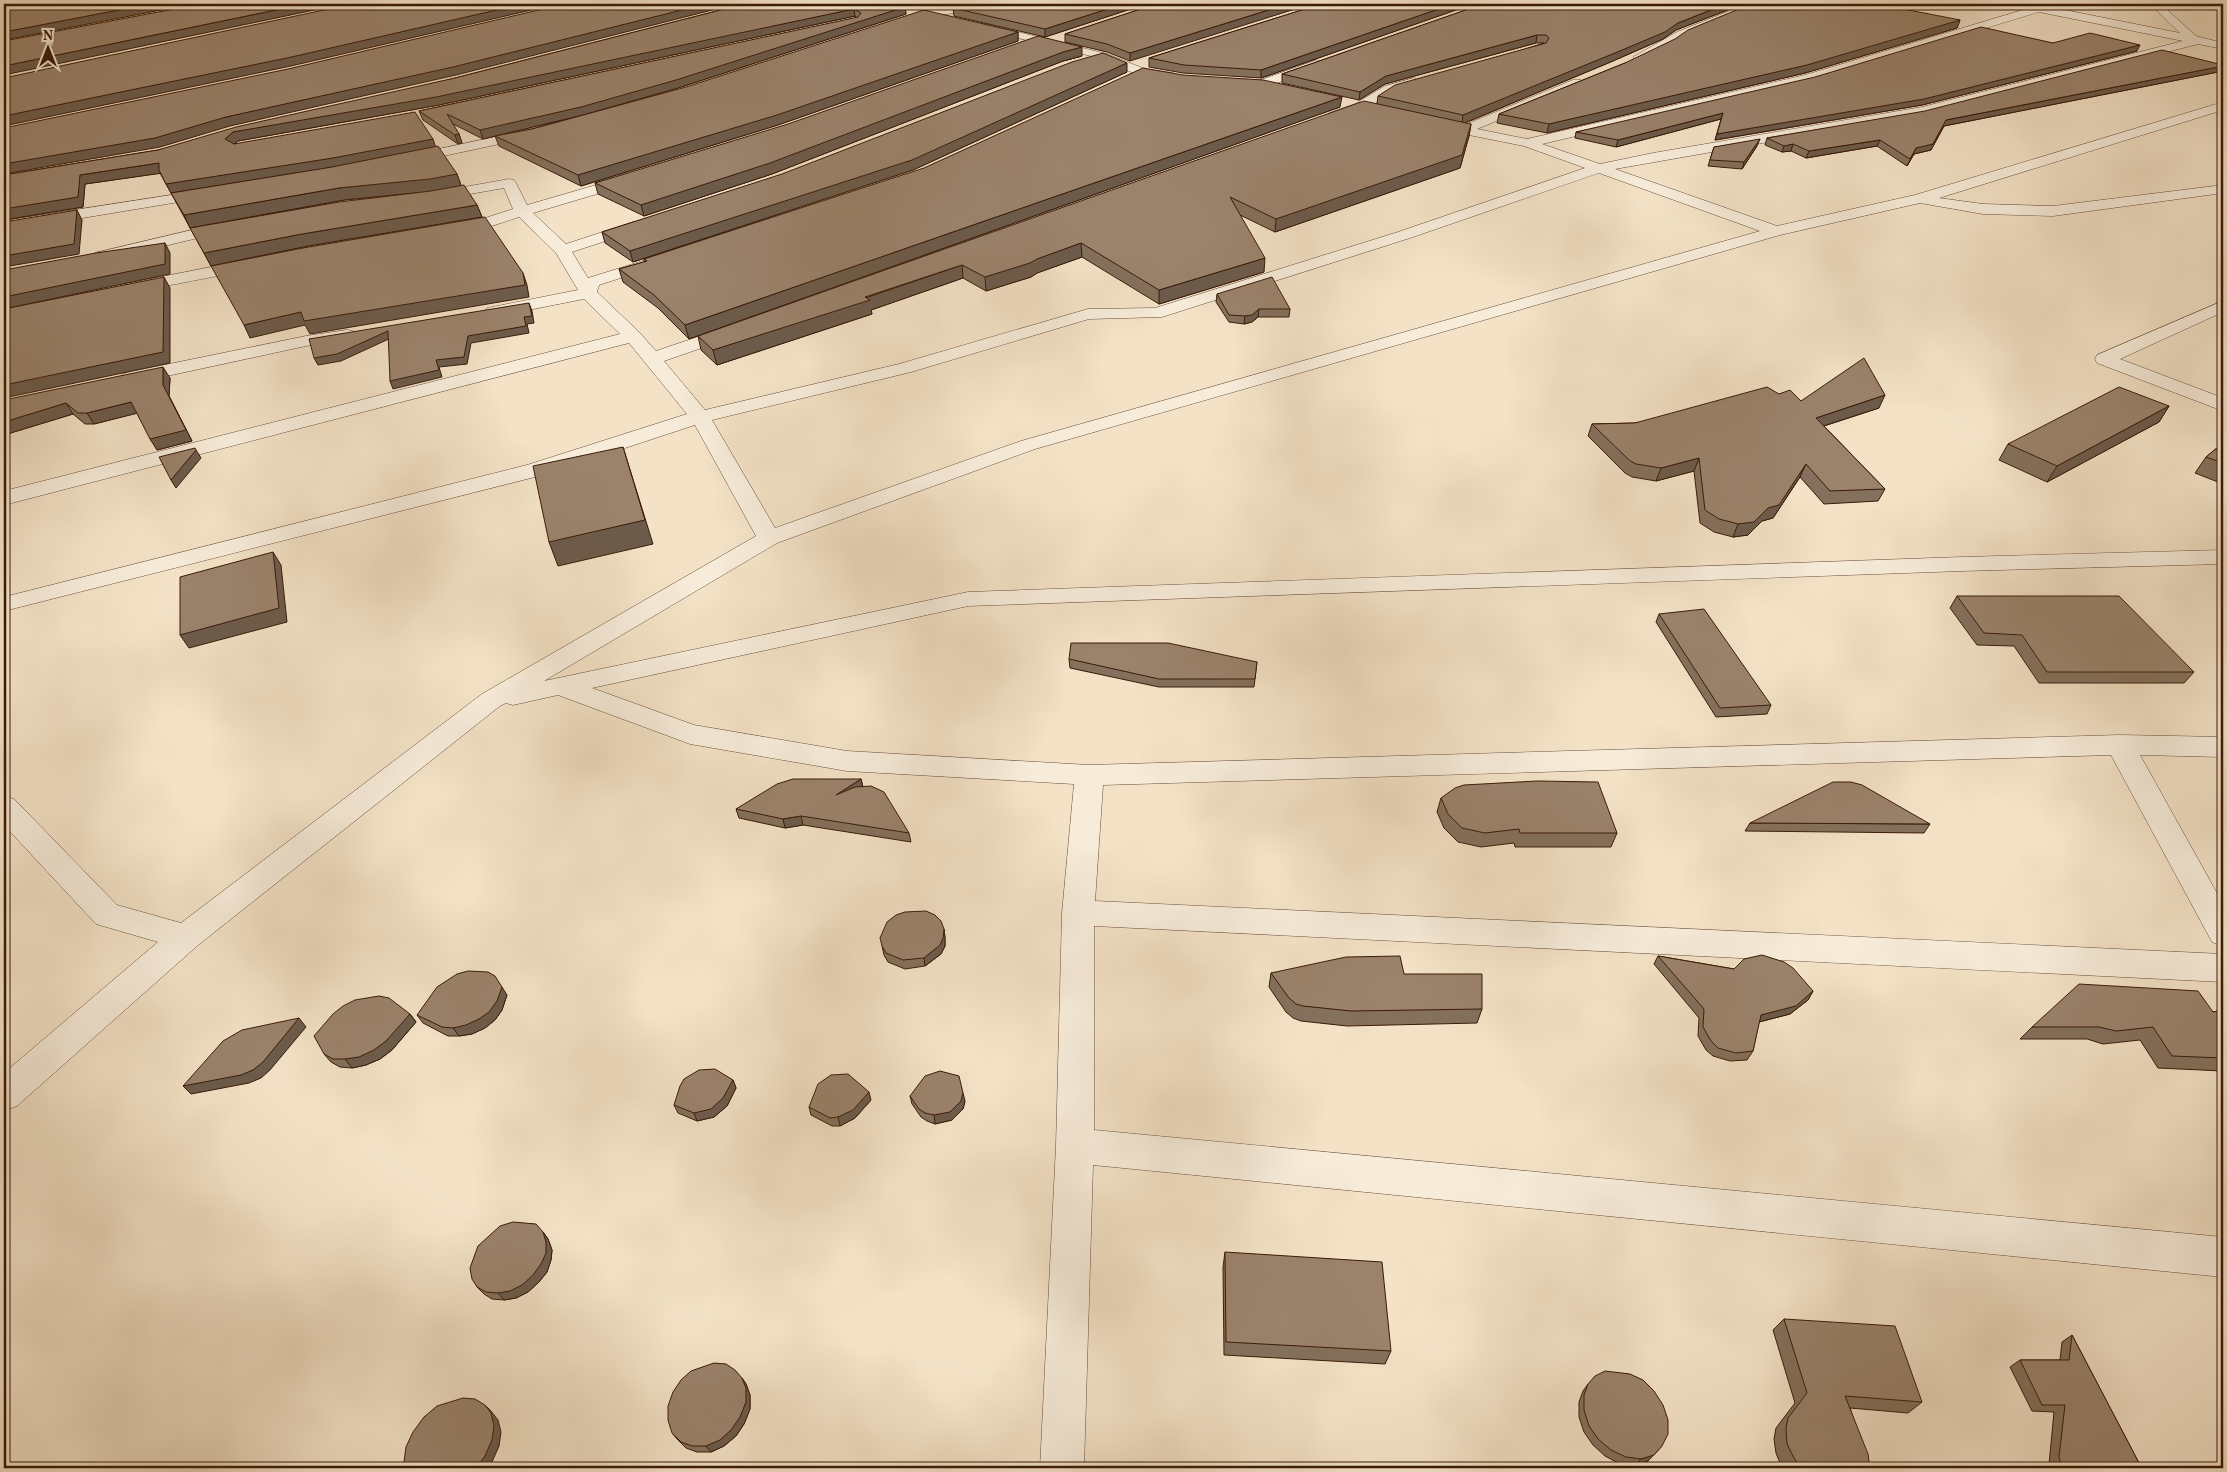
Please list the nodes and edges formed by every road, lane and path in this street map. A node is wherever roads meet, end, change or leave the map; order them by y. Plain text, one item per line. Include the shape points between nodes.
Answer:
1 (980, 4) edge
2 (1756, 4) edge
3 (2012, 4) edge
4 (2155, 4) edge
5 (2212, 4) edge
6 (2223, 5) edge
7 (2040, 8) junction
8 (927, 14) junction
9 (1064, 36) edge
10 (2192, 39) junction
11 (1042, 41) junction
12 (2223, 46) edge
13 (1010, 50) edge
14 (1103, 56) junction
15 (1324, 62) edge
16 (1627, 62) edge
17 (1076, 64) edge
18 (1592, 77) edge
19 (1183, 79) edge
20 (1426, 79) edge
21 (1289, 90) edge
22 (1333, 100) edge
23 (2223, 106) edge
24 (1360, 107) junction
25 (1378, 111) edge
26 (2199, 113) junction
27 (2223, 114) edge
28 (1323, 120) edge
29 (1425, 122) edge
30 (546, 130) edge
31 (1463, 130) junction
32 (1527, 143) junction
33 (394, 162) edge
34 (1597, 169) junction
35 (646, 174) edge
36 (2223, 189) edge
37 (219, 191) edge
38 (416, 199) edge
39 (1918, 199) junction
40 (522, 212) junction
41 (656, 219) edge
42 (245, 223) edge
43 (4, 226) edge
44 (1776, 231) junction
45 (435, 232) edge
46 (563, 250) junction
47 (89, 259) edge
48 (665, 259) edge
49 (270, 261) edge
50 (117, 291) edge
51 (588, 293) junction
52 (2223, 306) edge
53 (474, 315) edge
54 (751, 326) edge
55 (364, 332) edge
56 (633, 336) junction
57 (652, 359) junction
58 (110, 382) edge
59 (2223, 405) edge
60 (700, 418) junction
61 (4, 498) edge
62 (769, 538) junction
63 (2223, 558) edge
64 (4, 604) edge
65 (560, 686) junction
66 (491, 700) junction
67 (2120, 745) junction
68 (2223, 747) edge
69 (1089, 775) junction
70 (4, 807) edge
71 (1078, 913) junction
72 (2223, 933) edge
73 (186, 937) junction
74 (2223, 968) edge
75 (4, 1095) edge
76 (1074, 1146) junction
77 (2223, 1257) edge
78 (1062, 1468) edge

1 - 8 street
2 - 16 street via 1681,34
3 - 7 street
4 - 10 street
5 - 6 street
7 - 10 street
7 - 32 street via 1808,78
8 - 8 street via 898,14
8 - 11 street
9 - 11 street
10 - 12 street
10 - 34 street via 2193,42 1922,111 1653,156
11 - 13 street
11 - 14 street
14 - 17 street
14 - 19 street via 1126,74 1144,67
15 - 21 street via 1257,84
18 - 31 street
20 - 24 street via 1389,89
22 - 24 street
23 - 26 street
24 - 25 street
24 - 28 street
26 - 27 street
26 - 39 street
29 - 31 street
30 - 33 street
31 - 32 street
32 - 34 street
34 - 44 street
34 - 60 street via 1404,235 1156,313 1088,314 904,368
35 - 40 street
36 - 39 street via 2053,211 1983,209
37 - 43 street
38 - 40 street via 509,183
39 - 44 street
40 - 45 street
40 - 46 street
41 - 46 street
42 - 47 street
44 - 62 street via 1028,445
46 - 51 street
48 - 51 street via 592,282
49 - 50 street
51 - 53 street
51 - 56 street
52 - 59 street via 2104,359
54 - 57 street
55 - 58 street
56 - 57 street
56 - 61 street
57 - 60 street
60 - 62 street
60 - 64 street via 535,470
62 - 66 street
63 - 65 street via 1962,564 968,599
65 - 66 street
65 - 69 street via 690,734 837,759
66 - 73 street
67 - 68 street
67 - 69 street
67 - 72 street
69 - 71 street
70 - 73 street via 108,915
71 - 74 street
71 - 76 street
73 - 75 street
76 - 77 street
76 - 78 street

